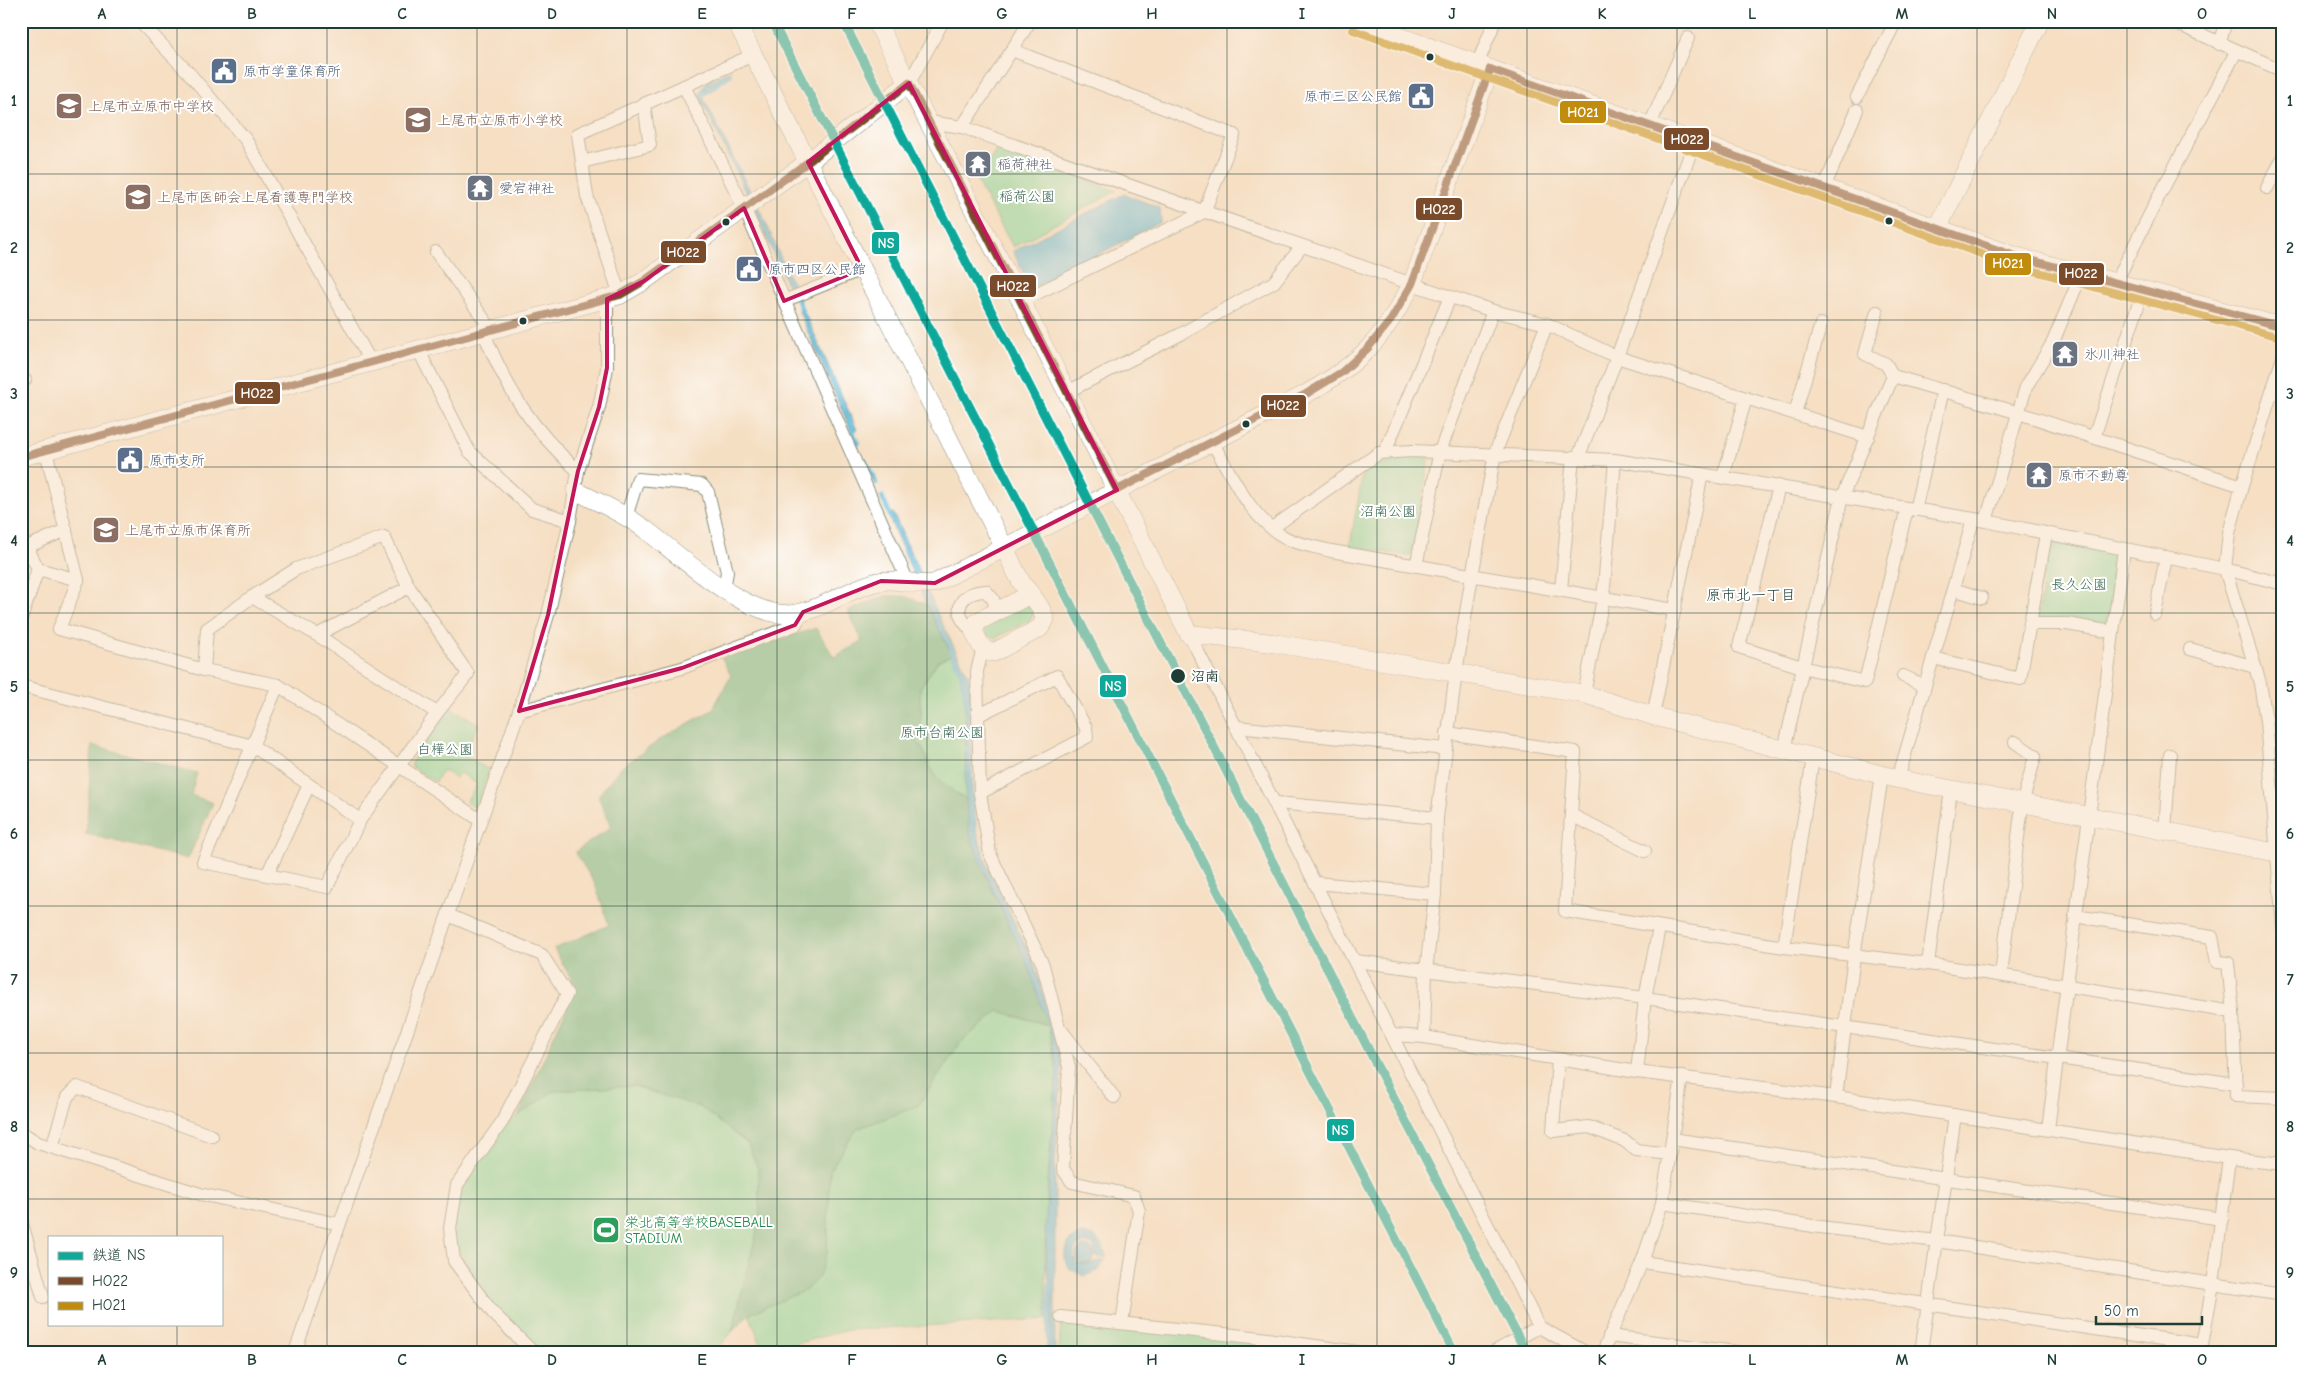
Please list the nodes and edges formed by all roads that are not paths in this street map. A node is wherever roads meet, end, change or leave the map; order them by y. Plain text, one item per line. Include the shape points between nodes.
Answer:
1 (140, 21) edge
2 (736, 21) edge
3 (876, 21) edge
4 (943, 21) edge
5 (1030, 21) edge
6 (1356, 21) edge
7 (1495, 21) edge
8 (1896, 21) edge
9 (2040, 21) edge
10 (2171, 21) edge
11 (2226, 21) edge
12 (1688, 38) dead end
13 (2219, 44) junction
14 (1012, 50) junction
15 (2236, 52) junction
16 (753, 55) junction
17 (1483, 67) junction
18 (2283, 71) edge
19 (909, 83) junction
20 (684, 86) junction
21 (1857, 97) dead end
22 (644, 104) junction
23 (1857, 110) dead end
24 (929, 122) junction
25 (1649, 127) junction
26 (962, 128) junction
27 (1694, 143) junction
28 (2283, 158) edge
29 (582, 162) junction
30 (808, 162) junction
31 (1824, 188) junction
32 (2267, 188) dead end
33 (745, 207) junction
34 (1204, 212) junction
35 (1937, 229) junction
36 (1302, 246) junction
37 (436, 252) dead end
38 (862, 269) junction
39 (2081, 275) junction
40 (1412, 284) junction
41 (2115, 284) junction
42 (2143, 291) junction
43 (613, 297) junction
44 (1450, 297) junction
45 (787, 300) junction
46 (1021, 302) junction
47 (1493, 311) junction
48 (1877, 312) dead end
49 (1547, 324) junction
50 (1821, 324) dead end
51 (2283, 328) edge
52 (487, 330) junction
53 (418, 349) junction
54 (1617, 357) junction
55 (2283, 357) edge
56 (371, 362) junction
57 (1893, 376) junction
58 (1943, 390) junction
59 (1067, 392) junction
60 (1746, 398) junction
61 (1795, 413) junction
62 (2019, 413) junction
63 (1868, 437) junction
64 (2094, 437) junction
65 (1212, 442) junction
66 (46, 450) junction
67 (1385, 452) junction
68 (1440, 452) junction
69 (1495, 453) junction
70 (21, 457) edge
71 (1575, 458) junction
72 (1615, 460) junction
73 (578, 470) junction
74 (1702, 474) junction
75 (1723, 477) junction
76 (1779, 486) junction
77 (2242, 486) junction
78 (1117, 490) junction
79 (576, 491) junction
80 (1842, 496) junction
81 (1911, 509) junction
82 (626, 517) junction
83 (570, 521) junction
84 (1980, 521) junction
85 (1272, 528) junction
86 (66, 530) junction
87 (2046, 534) junction
88 (1004, 548) junction
89 (2124, 549) junction
90 (2166, 557) junction
91 (1416, 566) junction
92 (38, 569) junction
93 (2225, 569) junction
94 (1472, 576) junction
95 (78, 580) junction
96 (908, 582) junction
97 (2283, 584) edge
98 (409, 587) junction
99 (724, 589) junction
100 (1953, 589) junction
101 (1561, 590) junction
102 (1026, 594) junction
103 (252, 597) junction
104 (1982, 598) dead end
105 (1603, 599) junction
106 (1674, 610) junction
107 (997, 611) junction
108 (802, 612) junction
109 (2155, 614) dead end
110 (21, 619) edge
111 (2030, 624) junction
112 (974, 632) junction
113 (2112, 632) junction
114 (1189, 634) junction
115 (317, 635) junction
116 (983, 648) junction
117 (2190, 649) dead end
118 (1933, 658) junction
119 (1802, 667) junction
120 (2255, 667) junction
121 (204, 670) junction
122 (1456, 672) junction
123 (1903, 676) dead end
124 (278, 685) junction
125 (21, 686) edge
126 (1925, 686) junction
127 (1584, 694) junction
128 (519, 710) junction
129 (437, 713) junction
130 (979, 715) junction
131 (1653, 716) junction
132 (1237, 727) junction
133 (1447, 733) junction
134 (2015, 742) dead end
135 (253, 746) junction
136 (1445, 749) junction
137 (1784, 750) junction
138 (2170, 755) dead end
139 (1812, 758) junction
140 (401, 766) junction
141 (2269, 772) junction
142 (2283, 774) edge
143 (1890, 778) junction
144 (309, 785) junction
145 (1952, 790) junction
146 (980, 793) junction
147 (1276, 803) junction
148 (2022, 804) junction
149 (1571, 815) junction
150 (1437, 818) junction
151 (2088, 818) junction
152 (2278, 818) edge
153 (360, 820) junction
154 (480, 820) junction
155 (2165, 832) junction
156 (1645, 851) dead end
157 (2280, 860) edge
158 (267, 875) junction
159 (1316, 883) junction
160 (1435, 894) junction
161 (448, 915) junction
162 (2075, 916) junction
163 (2283, 927) edge
164 (1659, 928) junction
165 (1784, 948) junction
166 (1854, 956) junction
167 (1356, 961) junction
168 (1928, 964) junction
169 (1426, 971) junction
170 (2001, 975) junction
171 (2067, 985) junction
172 (1645, 998) junction
173 (2233, 1012) junction
174 (1058, 1026) junction
175 (1844, 1027) junction
176 (1393, 1035) junction
177 (1424, 1037) junction
178 (2056, 1058) junction
179 (1558, 1059) junction
180 (1637, 1072) junction
181 (1682, 1077) junction
182 (2236, 1084) junction
183 (1114, 1097) dead end
184 (1836, 1097) junction
185 (2283, 1098) edge
186 (1955, 1115) junction
187 (2048, 1129) junction
188 (21, 1132) edge
189 (212, 1136) dead end
190 (1672, 1139) junction
191 (52, 1147) junction
192 (1670, 1154) junction
193 (2229, 1158) junction
194 (2283, 1164) edge
195 (1945, 1180) junction
196 (1662, 1203) junction
197 (2222, 1219) junction
198 (21, 1220) edge
199 (339, 1224) junction
200 (1936, 1241) junction
201 (1642, 1262) junction
202 (2213, 1284) junction
203 (2283, 1295) edge
204 (43, 1297) dead end
205 (1927, 1306) junction
206 (1061, 1317) dead end
207 (1122, 1324) junction
208 (1539, 1327) junction
209 (1609, 1336) junction
210 (295, 1352) edge
211 (533, 1352) edge
212 (1358, 1352) edge
213 (1494, 1352) edge
214 (1585, 1352) edge
215 (1603, 1352) edge
216 (1736, 1352) edge
217 (1921, 1352) edge

1 - 56 street via 246,140
2 - 16 street
3 - 19 street
4 - 19 street
5 - 14 street
6 - 17 street
7 - 17 street
8 - 21 street
9 - 35 street
10 - 13 street
11 - 13 street
12 - 25 street
13 - 15 street
14 - 26 street
14 - 34 street via 1234,135
15 - 18 street
15 - 41 street
16 - 20 street
16 - 30 street
17 - 25 street
17 - 40 street
19 - 24 street
19 - 30 street
20 - 22 street
20 - 33 street
22 - 29 street via 578,134
22 - 29 street via 650,145
23 - 31 street
24 - 26 street
24 - 46 street
25 - 27 street
26 - 34 street
27 - 31 street
27 - 54 street
28 - 32 street
29 - 43 street via 587,196
30 - 33 street
30 - 38 street
31 - 35 street
33 - 43 street via 644,281
33 - 45 street
34 - 36 street
34 - 46 street
35 - 39 street
36 - 40 street
36 - 59 street via 1274,282
37 - 52 street
38 - 45 street
38 - 88 street
39 - 41 street
39 - 62 street via 2053,342 2026,387
40 - 44 street
40 - 65 street via 1381,334 1350,366 1306,394
41 - 42 street
42 - 51 street
42 - 64 street
43 - 52 street
43 - 73 street via 607,368 599,407
44 - 47 street
44 - 67 street
45 - 96 street
46 - 59 street
47 - 49 street
47 - 68 street
48 - 57 street via 1866,354 1886,364
49 - 54 street
49 - 69 street
50 - 61 street
52 - 53 street
52 - 73 street via 499,372 524,414 556,451
53 - 56 street
53 - 83 street via 469,451 532,509
54 - 60 street
54 - 71 street
55 - 77 street
56 - 66 street
57 - 58 street
57 - 63 street
58 - 62 street
58 - 81 street
59 - 78 street
60 - 61 street
60 - 75 street
61 - 63 street
62 - 64 street
62 - 84 street
63 - 80 street
64 - 77 street
65 - 78 street
65 - 85 street via 1241,492
66 - 70 street
66 - 86 street
67 - 68 street
67 - 85 street via 1361,464
68 - 69 street
68 - 91 street
69 - 71 street
69 - 94 street
71 - 72 street
71 - 101 street
72 - 74 street
72 - 105 street
73 - 79 street
74 - 75 street
74 - 106 street
75 - 76 street
76 - 80 street
76 - 119 street via 1739,647
77 - 93 street via 2229,533
78 - 88 street
78 - 114 street
79 - 82 street
79 - 83 street
80 - 81 street
80 - 119 street
81 - 84 street
81 - 119 street via 1865,682
82 - 99 street
82 - 99 street via 638,479 702,485 708,492 727,572
83 - 128 street via 548,615
84 - 87 street
84 - 100 street
85 - 91 street via 1287,539 1331,551
86 - 92 street via 26,547
86 - 95 street
87 - 89 street
87 - 111 street
88 - 96 street via 935,583
88 - 102 street
89 - 90 street
89 - 113 street
90 - 93 street
90 - 109 street
91 - 94 street
92 - 95 street
92 - 110 street
93 - 97 street
93 - 120 street
94 - 101 street
94 - 122 street
95 - 121 street via 60,629
96 - 108 street via 881,581
98 - 103 street via 384,536 296,569
98 - 115 street
98 - 129 street via 468,674
99 - 108 street via 759,608 776,613
100 - 104 street
100 - 118 street
101 - 105 street
102 - 107 street
102 - 116 street via 1045,620 1040,628 995,652
103 - 115 street
103 - 121 street via 207,629
105 - 106 street
105 - 127 street
106 - 131 street
107 - 112 street via 980,620
107 - 112 street via 986,591 965,596 959,610 967,627
108 - 128 street via 795,625 682,668
111 - 113 street via 2067,624
111 - 118 street via 2020,679
112 - 116 street
113 - 151 street
114 - 122 street via 1273,643
114 - 132 street
115 - 129 street
116 - 130 street via 977,671
117 - 120 street
118 - 126 street
119 - 137 street
120 - 141 street via 2266,721
121 - 124 street
122 - 127 street
122 - 133 street
123 - 126 street
124 - 135 street
124 - 140 street
125 - 135 street
126 - 143 street
127 - 131 street
128 - 154 street
129 - 140 street
130 - 146 street
130 - 146 street via 1057,676 1086,728 1087,737
131 - 137 street
132 - 136 street
132 - 147 street
133 - 136 street
133 - 149 street via 1575,752
134 - 148 street via 2035,756
135 - 144 street
135 - 158 street via 203,862
136 - 150 street
137 - 139 street
138 - 155 street
139 - 143 street
139 - 165 street
140 - 153 street
140 - 154 street
141 - 142 street
141 - 152 street
143 - 145 street
143 - 166 street
144 - 153 street
144 - 158 street
145 - 148 street
145 - 168 street
146 - 174 street via 990,854 1043,964
147 - 150 street
147 - 159 street
148 - 151 street
148 - 170 street
149 - 156 street
149 - 164 street via 1565,911
150 - 160 street
151 - 155 street
151 - 162 street
152 - 157 street
153 - 158 street via 327,887
154 - 161 street
155 - 157 street
157 - 163 street
159 - 160 street
159 - 167 street
160 - 169 street
161 - 199 street
161 - 211 street via 542,955 567,994 502,1122 457,1185 450,1228 454,1260 493,1313
162 - 171 street
162 - 173 street via 2212,937 2217,962 2228,963
164 - 165 street
164 - 172 street
165 - 166 street
166 - 168 street
166 - 175 street
167 - 169 street
167 - 176 street
168 - 170 street
169 - 172 street
169 - 177 street
170 - 171 street
171 - 173 street
171 - 178 street
172 - 175 street
172 - 180 street
173 - 182 street
174 - 183 street
174 - 207 street via 1069,1067 1063,1169 1072,1182 1134,1196 1139,1211
175 - 178 street
175 - 184 street
176 - 177 street
176 - 208 street
177 - 179 street
178 - 182 street
178 - 187 street
179 - 180 street
179 - 192 street via 1554,1131 1589,1127 1625,1140 1636,1150
180 - 181 street
181 - 184 street
181 - 190 street
182 - 185 street via 2236,1096
184 - 186 street
186 - 187 street
186 - 195 street
187 - 193 street
188 - 191 street
189 - 191 street via 77,1087 67,1097
190 - 192 street
190 - 195 street
191 - 199 street via 200,1194
192 - 196 street
193 - 194 street
193 - 197 street
195 - 197 street
195 - 200 street
196 - 200 street
196 - 201 street
197 - 202 street
198 - 204 street
199 - 210 street
200 - 202 street
200 - 205 street
201 - 205 street
201 - 209 street
202 - 203 street
202 - 205 street via 2202,1345
205 - 217 street
206 - 207 street
207 - 212 street via 1253,1337
208 - 213 street
208 - 214 street
209 - 215 street
209 - 216 street

